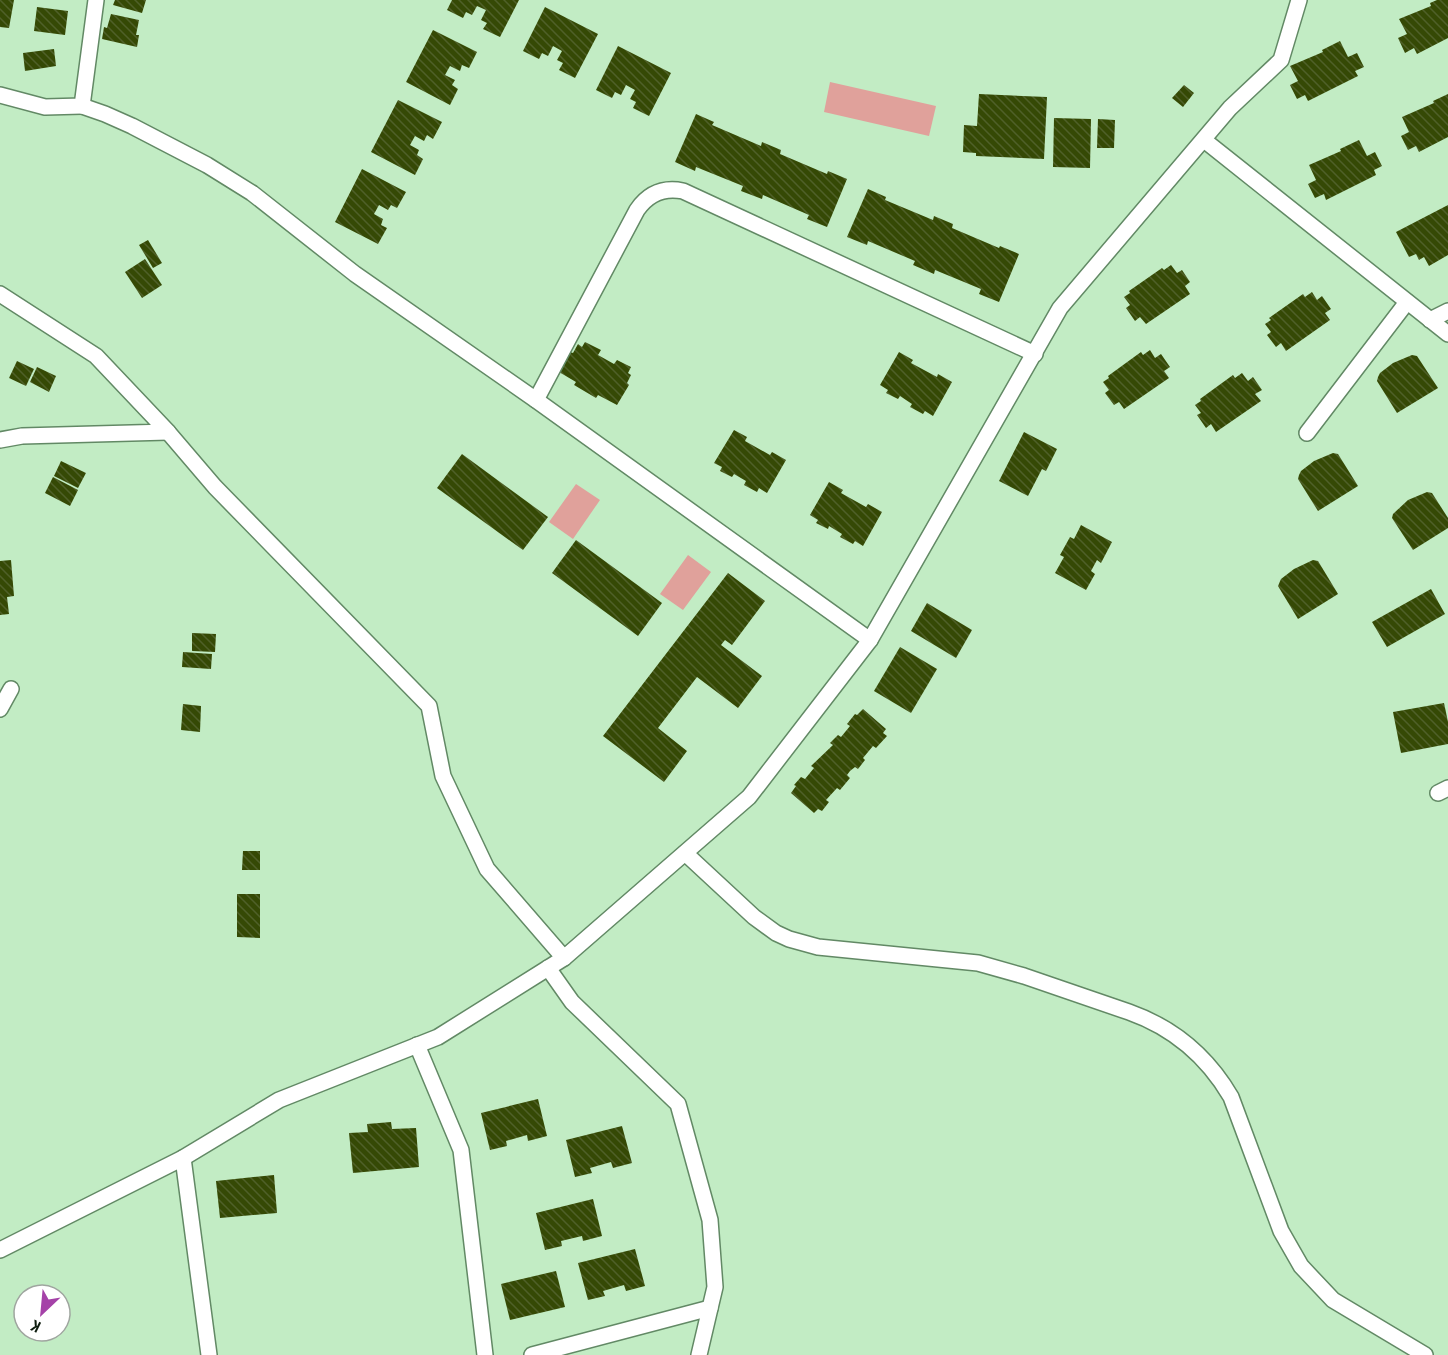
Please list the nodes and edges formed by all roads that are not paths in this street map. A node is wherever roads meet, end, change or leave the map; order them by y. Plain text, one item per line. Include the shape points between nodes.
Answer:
1 (96, 0) edge
2 (1299, 0) edge
3 (0, 95) edge
4 (82, 106) junction
5 (1204, 140) junction
6 (0, 294) edge
7 (1407, 302) junction
8 (1448, 311) edge
9 (1430, 320) junction
10 (1448, 334) edge
11 (1035, 354) junction
12 (536, 400) junction
13 (168, 432) junction
14 (1307, 433) dead end
15 (0, 440) edge
16 (870, 640) junction
17 (11, 689) dead end
18 (0, 709) edge
19 (685, 853) junction
20 (564, 958) junction
21 (548, 968) junction
22 (417, 1045) junction
23 (183, 1158) junction
24 (0, 1250) edge
25 (710, 1308) junction
26 (209, 1355) edge
27 (484, 1355) edge
28 (531, 1355) edge
29 (699, 1355) edge
30 (1425, 1355) edge

1 - 4 street
2 - 5 street via 1281,60 1230,108
3 - 4 street via 45,107
4 - 12 street via 132,126 252,193 356,274
5 - 7 street
5 - 11 street via 1060,308
6 - 13 street via 96,356
7 - 9 street
7 - 14 street
8 - 9 street
9 - 10 street
11 - 12 street via 683,191 669,189 655,193 637,210
11 - 16 street
12 - 16 street
13 - 15 street
13 - 20 street via 215,488 429,706 443,776 487,869
16 - 19 street via 749,797
17 - 18 street
19 - 20 street
19 - 30 street via 754,917 789,939 818,947 978,963 1129,1012 1178,1036 1203,1058 1231,1097 1281,1231 1301,1266 1333,1300
20 - 21 street
21 - 22 street via 438,1037
21 - 25 street via 572,1002 678,1104 710,1220 715,1287
22 - 23 street via 279,1100
22 - 27 street via 461,1150
23 - 24 street
23 - 26 street
25 - 28 street
25 - 29 street

